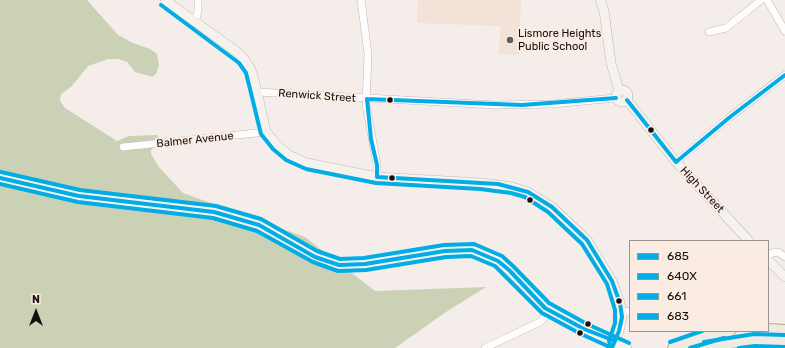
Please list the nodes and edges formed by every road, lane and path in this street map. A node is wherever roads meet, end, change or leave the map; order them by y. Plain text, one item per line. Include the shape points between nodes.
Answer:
1 (164, 0) edge
2 (198, 0) edge
3 (360, 0) edge
4 (600, 0) edge
5 (760, 0) edge
6 (767, 0) edge
7 (195, 22) junction
8 (785, 31) edge
9 (709, 32) dead end
10 (785, 75) edge
11 (257, 92) junction
12 (618, 94) junction
13 (366, 99) junction
14 (266, 132) junction
15 (123, 147) dead end
16 (676, 162) junction
17 (377, 177) junction
18 (0, 178) edge
19 (748, 240) edge
20 (769, 256) edge
21 (785, 257) edge
22 (769, 261) edge
23 (784, 277) edge
24 (551, 311) junction
25 (626, 312) edge
26 (584, 329) junction
27 (769, 329) edge
28 (785, 330) edge
29 (725, 332) edge
30 (785, 342) edge
31 (615, 346) edge
32 (486, 348) edge
33 (608, 348) edge
34 (627, 348) edge
35 (673, 348) edge
36 (705, 348) edge

1 - 7 street
2 - 7 street
3 - 13 street via 368,54
4 - 12 street
5 - 9 street via 726,28
6 - 8 street
7 - 11 street via 244,59 251,70
10 - 16 street
11 - 13 street, Renwick Street
11 - 14 street
12 - 13 street, Renwick Street via 522,105
12 - 16 street, High Street via 624,90 627,92 627,100
13 - 17 street
14 - 15 street, Balmer Avenue
14 - 17 street via 282,150 298,160
16 - 19 street, High Street
17 - 25 street via 498,184 539,198 587,240 612,281
18 - 24 street via 79,196 214,212 259,225 315,257 339,265 365,264 445,251 472,250 498,261
20 - 21 street via 778,252
22 - 23 street
24 - 26 street
24 - 32 street via 540,322
25 - 31 street
26 - 31 street
26 - 33 street
27 - 28 main road
29 - 35 main road
30 - 36 main road via 749,340
31 - 34 street

